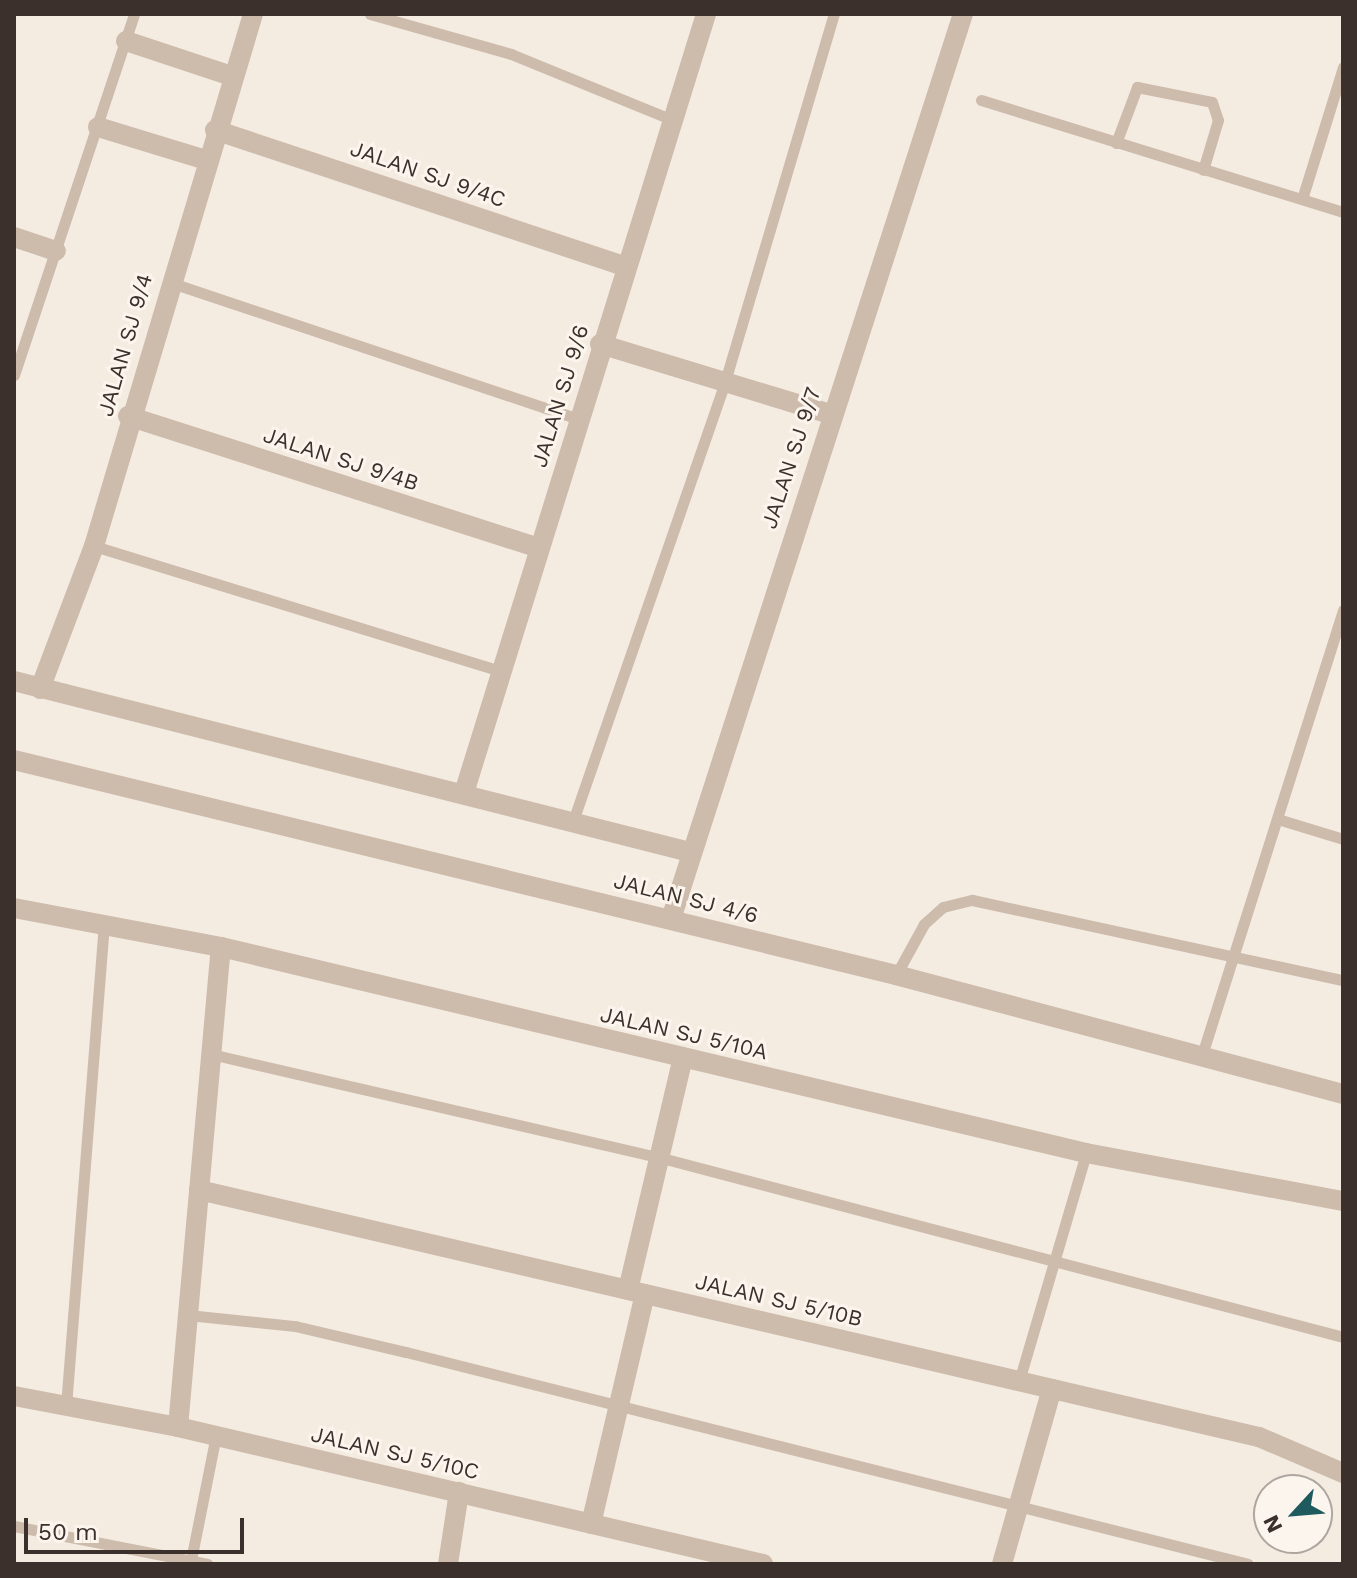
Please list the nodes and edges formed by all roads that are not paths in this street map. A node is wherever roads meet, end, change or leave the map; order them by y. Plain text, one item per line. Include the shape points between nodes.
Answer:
1 (134, 14) edge
2 (253, 14) edge
3 (370, 14) edge
4 (706, 14) edge
5 (834, 14) edge
6 (963, 14) edge
7 (126, 41) junction
8 (1343, 67) edge
9 (232, 76) junction
10 (981, 100) dead end
11 (668, 118) junction
12 (98, 127) junction
13 (215, 130) junction
14 (1116, 143) junction
15 (206, 160) junction
16 (1203, 170) junction
17 (1302, 199) junction
18 (1343, 212) edge
19 (14, 237) edge
20 (56, 251) junction
21 (624, 266) junction
22 (168, 282) junction
23 (600, 344) junction
24 (14, 375) edge
25 (726, 378) junction
26 (831, 414) junction
27 (128, 416) junction
28 (578, 419) junction
29 (94, 546) junction
30 (538, 548) junction
31 (1343, 610) edge
32 (501, 671) junction
33 (14, 681) edge
34 (40, 689) junction
35 (14, 760) edge
36 (464, 793) junction
37 (1281, 820) junction
38 (573, 821) junction
39 (1343, 839) edge
40 (690, 852) junction
41 (14, 908) edge
42 (671, 919) junction
43 (104, 925) junction
44 (221, 947) junction
45 (1235, 954) junction
46 (896, 975) junction
47 (1343, 980) edge
48 (211, 1054) junction
49 (683, 1057) junction
50 (1201, 1058) junction
51 (1343, 1094) edge
52 (1086, 1153) junction
53 (658, 1157) junction
54 (199, 1190) junction
55 (1343, 1201) edge
56 (1050, 1261) junction
57 (636, 1292) junction
58 (188, 1315) junction
59 (1343, 1337) edge
60 (1019, 1381) junction
61 (1052, 1389) junction
62 (14, 1396) edge
63 (619, 1404) junction
64 (66, 1406) junction
65 (178, 1427) junction
66 (216, 1435) junction
67 (1343, 1473) edge
68 (459, 1492) junction
69 (1019, 1504) junction
70 (591, 1524) junction
71 (14, 1526) edge
72 (191, 1560) junction
73 (207, 1564) edge
74 (448, 1564) edge
75 (763, 1564) edge
76 (1002, 1564) edge
77 (1248, 1564) edge

1 - 7 lane
2 - 9 street, JALAN SJ 9/4
3 - 11 lane via 511,54
4 - 11 street, JALAN SJ 9/6
5 - 25 lane
6 - 26 street, JALAN SJ 9/7
7 - 9 street
7 - 12 lane
8 - 17 lane
9 - 13 street, JALAN SJ 9/4
10 - 14 lane
11 - 21 street, JALAN SJ 9/6
12 - 15 street
12 - 20 lane
13 - 15 street, JALAN SJ 9/4
13 - 21 street, JALAN SJ 9/4C
14 - 16 lane
14 - 16 lane via 1137,87 1212,102 1218,120
15 - 22 street, JALAN SJ 9/4
16 - 17 lane
17 - 18 lane
19 - 20 street
20 - 24 lane
21 - 23 street, JALAN SJ 9/6
22 - 27 street, JALAN SJ 9/4
22 - 28 lane
23 - 25 street
23 - 28 street, JALAN SJ 9/6
25 - 26 street
25 - 38 lane
26 - 40 street, JALAN SJ 9/7
27 - 29 street, JALAN SJ 9/4
27 - 30 street, JALAN SJ 9/4B
28 - 30 street, JALAN SJ 9/6
29 - 32 lane
29 - 34 street, JALAN SJ 9/4
30 - 32 street, JALAN SJ 9/6
31 - 37 lane
32 - 36 street, JALAN SJ 9/6
33 - 34 street
34 - 36 street
35 - 42 street, JALAN SJ 4/6
36 - 38 street
37 - 39 lane
37 - 45 lane
38 - 40 street
40 - 42 street, JALAN SJ 9/7
41 - 43 street, JALAN SJ 5/10A
42 - 46 street, JALAN SJ 4/6
43 - 44 street, JALAN SJ 5/10A
43 - 64 lane
44 - 48 street
44 - 49 street, JALAN SJ 5/10A
45 - 46 lane via 972,900 943,907 924,924
45 - 47 lane
45 - 50 lane
46 - 50 street, JALAN SJ 4/6
48 - 53 lane
48 - 54 street
49 - 52 street, JALAN SJ 5/10A
49 - 53 street
50 - 51 street, JALAN SJ 4/6
52 - 55 street, JALAN SJ 5/10A
52 - 56 lane
53 - 56 lane
53 - 57 street
54 - 57 street, JALAN SJ 5/10B
54 - 58 street
56 - 59 lane
56 - 60 lane
57 - 60 street, JALAN SJ 5/10B
57 - 63 street
58 - 63 lane via 295,1326
58 - 65 street
60 - 61 street, JALAN SJ 5/10B
61 - 67 street, JALAN SJ 5/10B via 1259,1437
61 - 69 street
62 - 64 street, JALAN SJ 5/10C
63 - 69 lane
63 - 70 street
64 - 65 street, JALAN SJ 5/10C
65 - 66 street, JALAN SJ 5/10C
66 - 68 street, JALAN SJ 5/10C
66 - 72 lane
68 - 70 street, JALAN SJ 5/10C
68 - 74 street
69 - 76 street
69 - 77 lane
70 - 75 street, JALAN SJ 5/10C
71 - 72 lane
72 - 73 lane

